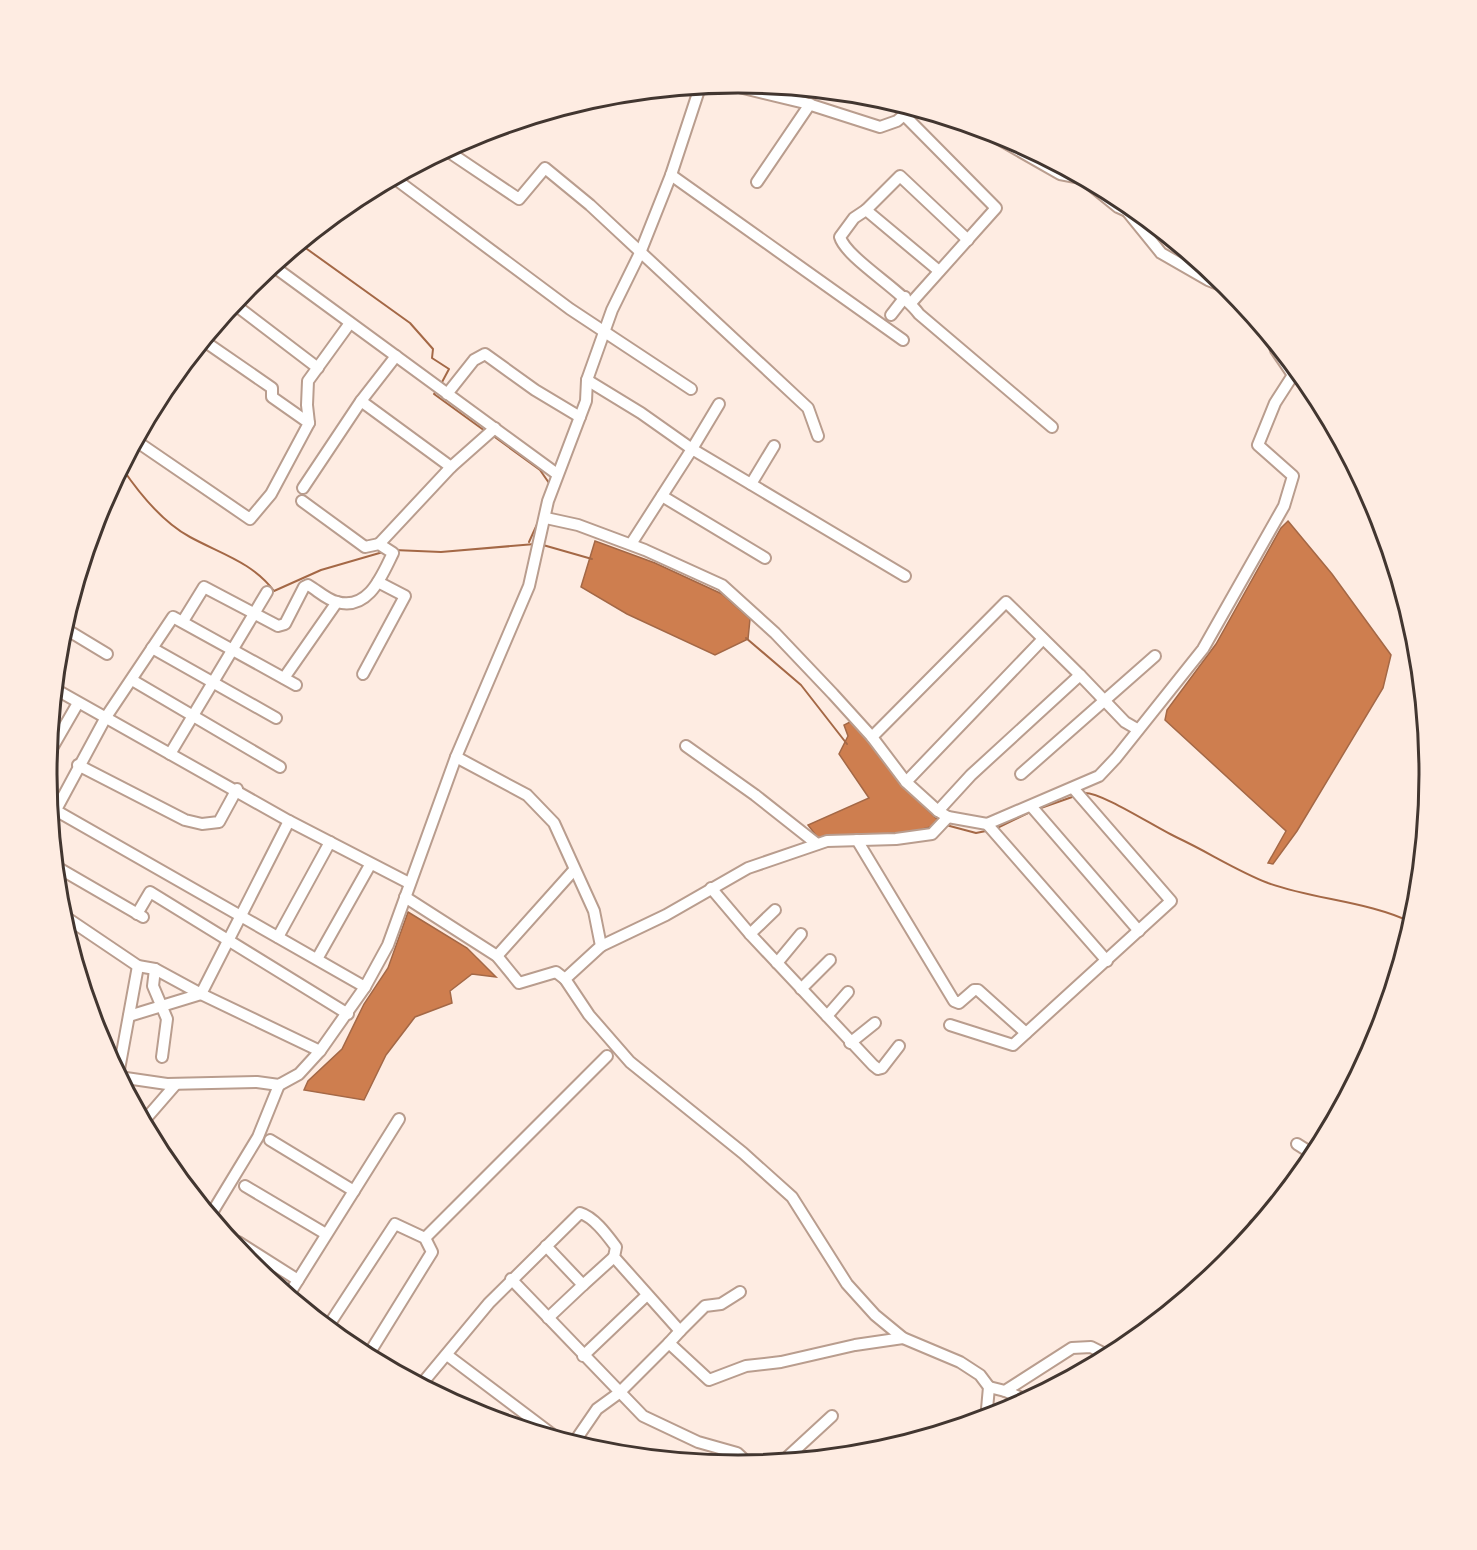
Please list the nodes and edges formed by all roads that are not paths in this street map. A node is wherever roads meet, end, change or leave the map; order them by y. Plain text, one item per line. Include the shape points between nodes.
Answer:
1 (770, 94) edge
2 (697, 95) edge
3 (810, 104) junction
4 (904, 115) edge
5 (913, 117) edge
6 (455, 156) edge
7 (671, 175) junction
8 (757, 182) dead end
9 (401, 183) edge
10 (866, 210) junction
11 (1140, 224) edge
12 (968, 240) junction
13 (640, 253) junction
14 (280, 271) edge
15 (939, 271) junction
16 (1197, 271) edge
17 (908, 300) junction
18 (241, 310) edge
19 (891, 315) dead end
20 (350, 323) junction
21 (604, 331) junction
22 (903, 340) dead end
23 (210, 345) edge
24 (396, 356) junction
25 (318, 368) junction
26 (1292, 377) edge
27 (587, 380) junction
28 (690, 389) dead end
29 (447, 394) junction
30 (361, 401) junction
31 (718, 404) dead end
32 (580, 417) junction
33 (309, 423) junction
34 (1052, 427) dead end
35 (495, 428) junction
36 (818, 436) dead end
37 (142, 445) edge
38 (774, 446) dead end
39 (692, 449) junction
40 (451, 467) junction
41 (557, 474) junction
42 (751, 484) junction
43 (303, 488) dead end
44 (662, 496) junction
45 (302, 501) dead end
46 (546, 518) junction
47 (631, 544) junction
48 (380, 545) junction
49 (765, 558) dead end
50 (904, 576) dead end
51 (378, 582) junction
52 (267, 592) dead end
53 (337, 602) junction
54 (254, 613) junction
55 (183, 621) junction
56 (72, 633) edge
57 (1043, 639) junction
58 (152, 648) junction
59 (233, 648) junction
60 (107, 654) dead end
61 (1155, 656) dead end
62 (363, 674) dead end
63 (1080, 675) junction
64 (284, 678) junction
65 (132, 680) junction
66 (213, 682) junction
67 (296, 686) dead end
68 (62, 693) edge
69 (1104, 701) junction
70 (78, 703) junction
71 (193, 716) junction
72 (106, 717) junction
73 (276, 718) dead end
74 (1137, 729) junction
75 (58, 737) edge
76 (872, 737) junction
77 (686, 746) dead end
78 (170, 754) junction
79 (456, 757) junction
80 (78, 765) junction
81 (280, 767) dead end
82 (1021, 774) dead end
83 (906, 782) junction
84 (237, 789) junction
85 (1077, 792) junction
86 (58, 806) edge
87 (1033, 809) junction
88 (58, 818) edge
89 (942, 819) junction
90 (288, 821) junction
91 (990, 827) junction
92 (857, 840) junction
93 (330, 842) junction
94 (817, 844) junction
95 (370, 865) junction
96 (574, 870) junction
97 (64, 871) edge
98 (409, 883) junction
99 (711, 888) junction
100 (405, 897) junction
101 (775, 910) dead end
102 (238, 915) junction
103 (73, 922) edge
104 (1139, 931) junction
105 (750, 934) junction
106 (801, 934) dead end
107 (278, 937) junction
108 (226, 939) junction
109 (601, 946) junction
110 (497, 956) junction
111 (317, 959) junction
112 (830, 960) dead end
113 (1107, 961) junction
114 (777, 963) junction
115 (138, 966) junction
116 (155, 969) junction
117 (565, 979) junction
118 (365, 987) junction
119 (801, 989) junction
120 (848, 992) dead end
121 (201, 994) junction
122 (181, 1000) junction
123 (162, 1006) junction
124 (348, 1014) junction
125 (129, 1016) junction
126 (827, 1016) junction
127 (167, 1019) junction
128 (875, 1023) dead end
129 (950, 1025) dead end
130 (1026, 1034) junction
131 (850, 1042) junction
132 (899, 1046) dead end
133 (320, 1051) junction
134 (607, 1056) dead end
135 (162, 1057) dead end
136 (121, 1062) edge
137 (128, 1077) edge
138 (176, 1084) junction
139 (279, 1085) junction
140 (148, 1116) edge
141 (399, 1119) dead end
142 (270, 1140) dead end
143 (1298, 1143) dead end
144 (1308, 1150) edge
145 (245, 1186) dead end
146 (354, 1191) junction
147 (214, 1209) edge
148 (327, 1234) junction
149 (424, 1238) junction
150 (546, 1246) junction
151 (250, 1250) edge
152 (614, 1257) junction
153 (511, 1279) junction
154 (298, 1280) junction
155 (584, 1285) junction
156 (292, 1290) edge
157 (740, 1292) dead end
158 (647, 1295) junction
159 (548, 1318) junction
160 (331, 1321) edge
161 (680, 1331) junction
162 (903, 1338) junction
163 (669, 1343) junction
164 (372, 1349) edge
165 (1101, 1352) edge
166 (447, 1355) junction
167 (583, 1356) junction
168 (425, 1380) edge
169 (989, 1387) junction
170 (1005, 1391) junction
171 (619, 1393) junction
172 (1018, 1396) edge
173 (987, 1409) edge
174 (832, 1416) dead end
175 (543, 1427) edge
176 (578, 1437) edge
177 (790, 1454) edge
178 (740, 1456) edge

1 - 3 street
2 - 7 street
3 - 4 street via 880,127
3 - 8 street
5 - 12 street via 996,208
6 - 13 street via 519,199 545,168
7 - 13 street
7 - 22 street
9 - 21 street
10 - 12 street via 900,176
10 - 15 street
10 - 17 street via 844,229 841,242
11 - 16 street via 1161,253
12 - 15 street
13 - 21 street
13 - 36 street via 808,408
14 - 20 street
15 - 17 street
17 - 19 street
17 - 34 street via 919,314
18 - 25 street
20 - 24 street
20 - 25 street
21 - 27 street
21 - 28 street
23 - 33 street via 272,388 272,397
24 - 29 street
24 - 30 street
25 - 33 street via 308,381
26 - 74 street via 1275,403 1258,445 1293,476 1284,506 1203,649
27 - 32 street
27 - 39 street
29 - 32 street via 474,360 485,354
29 - 35 street
30 - 40 street
30 - 43 street
31 - 39 street
32 - 41 street
33 - 37 street via 271,494 250,519
35 - 40 street
35 - 41 street
38 - 42 street
39 - 42 street
39 - 44 street
40 - 48 street
41 - 46 street
42 - 50 street
44 - 47 street
44 - 49 street
45 - 48 street via 365,547
46 - 47 street
46 - 79 street via 538,537 530,586
47 - 76 street via 722,585 775,633
48 - 51 street via 393,553
51 - 53 street via 355,603
51 - 62 street via 405,596
52 - 54 street
53 - 54 street via 308,585 285,624 273,625
53 - 64 street
54 - 55 street via 204,587
54 - 59 street
55 - 58 street via 173,617 169,620
55 - 59 street
56 - 60 street
57 - 63 street
57 - 76 street via 1005,602
57 - 83 street
58 - 65 street
58 - 66 street
59 - 64 street
59 - 66 street
61 - 69 street
63 - 69 street
63 - 89 street via 971,775
64 - 67 street
65 - 71 street
65 - 72 street
66 - 71 street
66 - 73 street
68 - 70 street
69 - 74 street
69 - 82 street
70 - 72 street
70 - 75 street
71 - 78 street
71 - 81 street
72 - 78 street
72 - 80 street
74 - 85 street via 1099,776
76 - 83 street
77 - 94 street
78 - 84 street
79 - 96 street via 527,795 554,824
79 - 98 street
80 - 84 street via 185,820 202,824 219,822
80 - 86 street
83 - 89 street
84 - 90 street
85 - 87 street
85 - 104 street via 1171,901
87 - 91 street
87 - 104 street
88 - 102 street
89 - 91 street
89 - 92 street via 932,834
90 - 93 street
90 - 102 street
91 - 113 street
92 - 94 street
92 - 130 street via 954,1001 959,1003 978,990
93 - 95 street
93 - 107 street
94 - 99 street via 748,868
95 - 98 street
95 - 111 street
96 - 109 street via 594,911
96 - 110 street
97 - 108 street via 140,916 150,892
98 - 100 street
99 - 105 street
99 - 109 street
100 - 110 street
100 - 118 street via 388,945
101 - 105 street
102 - 107 street
102 - 108 street
103 - 115 street
104 - 113 street
105 - 114 street
106 - 114 street
107 - 111 street
108 - 121 street
108 - 124 street
109 - 117 street
110 - 117 street via 522,984 556,972
111 - 118 street
112 - 119 street
113 - 130 street
114 - 119 street
115 - 116 street
115 - 125 street
116 - 121 street
116 - 123 street via 153,986
117 - 162 street via 589,1015 630,1062 792,1197 847,1284
118 - 124 street
119 - 126 street
120 - 126 street
121 - 122 street
121 - 133 street
122 - 123 street
122 - 127 street
123 - 125 street
123 - 127 street
124 - 133 street
125 - 136 street
126 - 131 street
127 - 135 street
128 - 131 street
129 - 130 street via 1010,1046
131 - 132 street via 880,1070
133 - 139 street via 299,1074
134 - 149 street
137 - 138 street
138 - 139 street
138 - 140 street
139 - 147 street via 258,1137
141 - 146 street
142 - 146 street
143 - 144 street
145 - 148 street
146 - 148 street
148 - 154 street
149 - 160 street via 395,1224
149 - 164 street via 432,1251
150 - 152 street via 577,1214 583,1213 614,1244
150 - 153 street
150 - 155 street
151 - 154 street
152 - 155 street
152 - 158 street
153 - 159 street
153 - 166 street
154 - 156 street
155 - 159 street
157 - 161 street via 721,1304 705,1306
158 - 161 street
158 - 167 street
159 - 167 street
161 - 163 street
162 - 163 street via 746,1366 709,1380
162 - 169 street via 960,1362 980,1375
163 - 171 street
165 - 170 street via 1091,1347 1072,1348
166 - 168 street
166 - 175 street
167 - 171 street
169 - 170 street
169 - 173 street
170 - 172 street
171 - 176 street via 597,1409
171 - 178 street via 644,1416 698,1442
174 - 177 street

